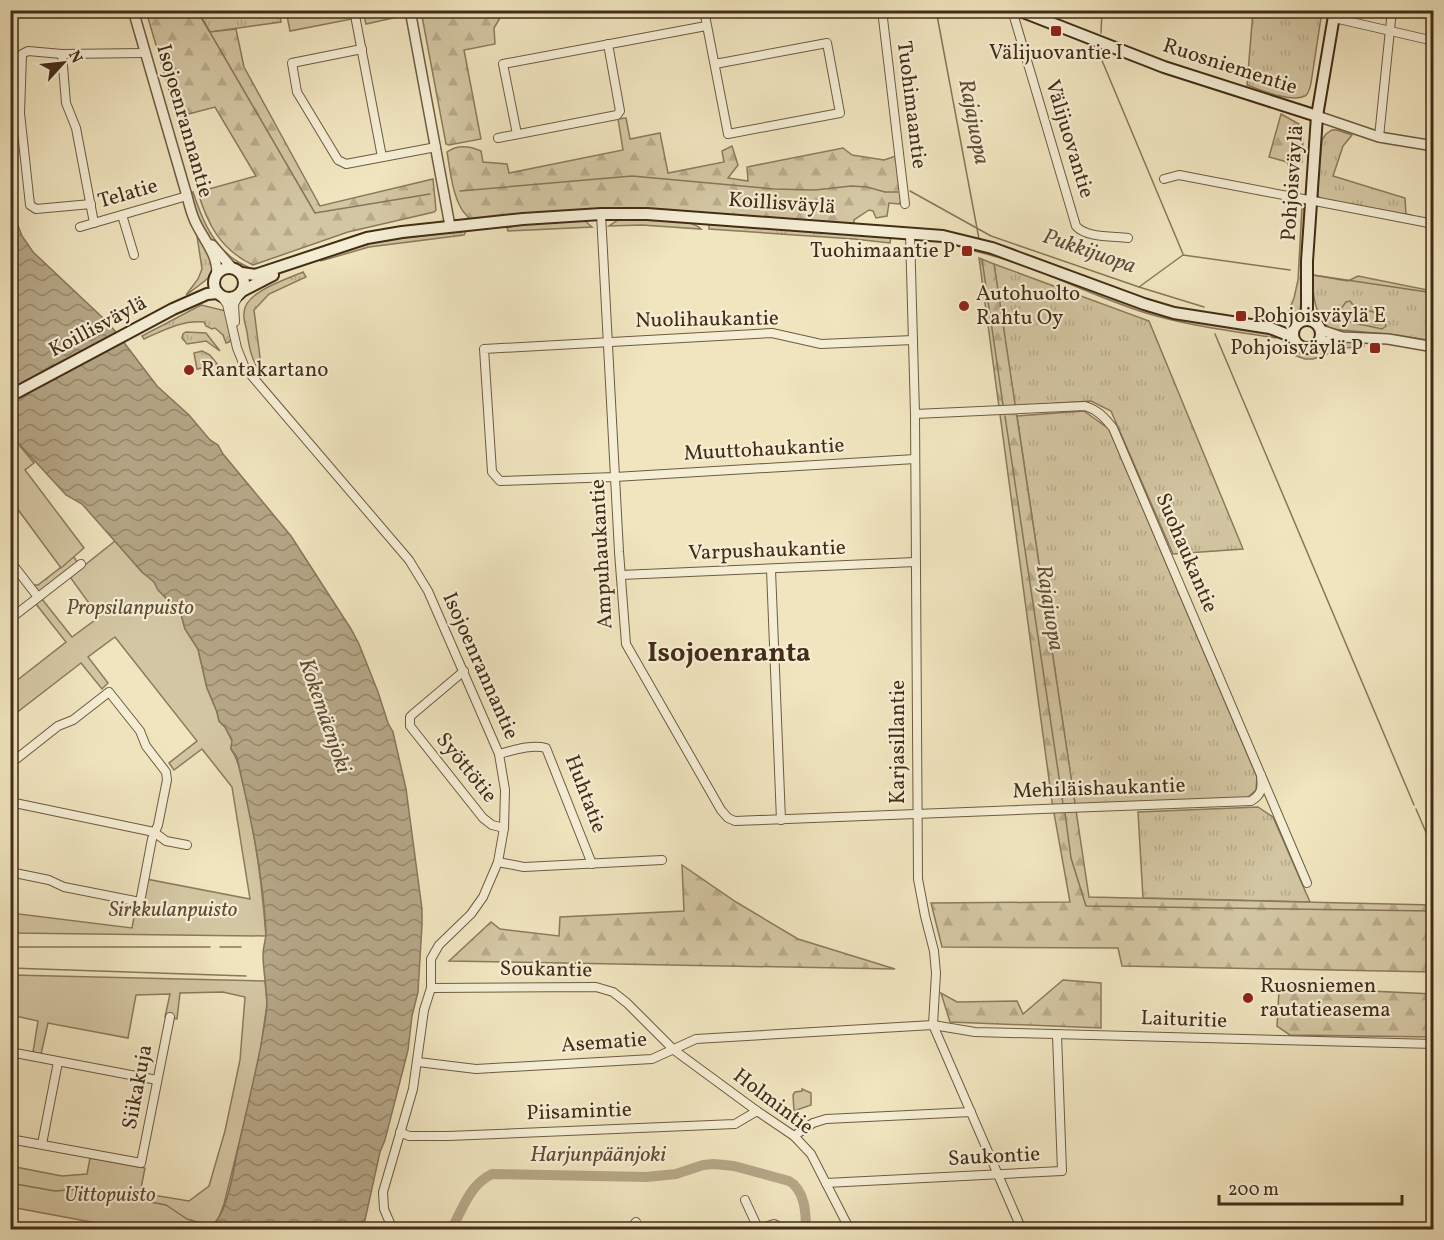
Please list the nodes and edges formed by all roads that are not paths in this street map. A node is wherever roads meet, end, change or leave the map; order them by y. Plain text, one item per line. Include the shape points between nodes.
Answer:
1 (133, 10) edge
2 (354, 10) edge
3 (410, 10) edge
4 (704, 10) edge
5 (882, 10) edge
6 (1012, 10) edge
7 (1018, 10) edge
8 (1392, 10) edge
9 (1334, 14) edge
10 (706, 26) junction
11 (1390, 31) junction
12 (1434, 41) edge
13 (608, 44) junction
14 (362, 49) junction
15 (144, 52) junction
16 (62, 54) junction
17 (715, 64) junction
18 (1317, 116) junction
19 (517, 134) junction
20 (1379, 137) junction
21 (498, 138) dead end
22 (1434, 146) edge
23 (436, 147) junction
24 (382, 158) junction
25 (1164, 179) dead end
26 (186, 196) junction
27 (1311, 202) junction
28 (91, 204) junction
29 (905, 204) dead end
30 (602, 214) junction
31 (122, 215) junction
32 (94, 223) junction
33 (1434, 224) edge
34 (450, 226) junction
35 (80, 227) dead end
36 (910, 233) junction
37 (1128, 238) dead end
38 (205, 240) junction
39 (134, 255) dead end
40 (283, 267) junction
41 (237, 271) junction
42 (215, 277) junction
43 (1308, 288) junction
44 (240, 293) junction
45 (220, 295) junction
46 (173, 309) junction
47 (1300, 322) junction
48 (1318, 327) junction
49 (1270, 328) junction
50 (234, 333) junction
51 (1293, 337) junction
52 (1342, 337) junction
53 (913, 340) junction
54 (609, 341) junction
55 (1318, 344) junction
56 (1434, 347) edge
57 (10, 396) edge
58 (915, 414) junction
59 (915, 459) junction
60 (615, 477) junction
61 (10, 561) edge
62 (915, 562) junction
63 (81, 564) dead end
64 (771, 570) junction
65 (621, 575) junction
66 (38, 597) junction
67 (10, 619) edge
68 (464, 671) junction
69 (499, 754) junction
70 (10, 764) edge
71 (1261, 775) junction
72 (10, 802) edge
73 (917, 815) junction
74 (781, 820) junction
75 (504, 828) junction
76 (154, 832) junction
77 (187, 845) dead end
78 (662, 860) dead end
79 (498, 862) junction
80 (592, 864) junction
81 (10, 872) edge
82 (1307, 883) dead end
83 (430, 988) junction
84 (170, 1017) dead end
85 (933, 1025) junction
86 (1057, 1035) junction
87 (1434, 1044) edge
88 (674, 1050) junction
89 (10, 1053) edge
90 (58, 1062) junction
91 (418, 1062) junction
92 (157, 1080) junction
93 (757, 1112) junction
94 (971, 1112) junction
95 (400, 1132) junction
96 (794, 1136) junction
97 (10, 1139) edge
98 (42, 1144) junction
99 (998, 1175) junction
100 (826, 1183) junction
101 (745, 1200) dead end
102 (636, 1222) dead end
103 (393, 1230) edge
104 (629, 1230) edge
105 (786, 1230) edge
106 (850, 1230) edge
107 (1022, 1230) edge

1 - 15 street, Isojoenrannantie
2 - 14 street
3 - 23 street
4 - 10 street
5 - 29 street, Tuohimaantie
6 - 37 street, Välijuovantie via 1076,226 1096,235
7 - 18 main road, Ruosniementie via 1164,67
8 - 11 street
9 - 11 street
9 - 18 main road, Pohjoisväylä
10 - 13 street
10 - 17 street
11 - 12 street
11 - 20 street
13 - 19 street via 620,111 617,115
13 - 19 street via 502,64
14 - 24 street
14 - 24 street via 292,63 297,92 338,160 346,164
15 - 16 street
15 - 26 street, Isojoenrannantie
16 - 28 street via 66,103 76,128
16 - 28 street via 22,54 20,114 30,205 36,210
17 - 17 street via 728,134 840,112 827,43
18 - 20 street, Ruosniementie
18 - 27 main road, Pohjoisväylä
19 - 21 street
20 - 22 street, Ruosniementie
23 - 24 street
23 - 34 street
25 - 27 street via 1179,175
26 - 31 street, Telatie
26 - 38 street, Isojoenrannantie
27 - 33 street
27 - 43 main road, Pohjoisväylä
28 - 32 street
30 - 34 main road, Koillisväylä
30 - 36 main road, Koillisväylä
30 - 54 street, Ampuhaukantie
31 - 32 street, Telatie
31 - 39 street
32 - 35 street, Telatie
34 - 40 main road, Koillisväylä via 367,238
36 - 49 main road, Koillisväylä via 992,248 1174,313
36 - 53 street, Karjasillantie
38 - 41 street, Isojoenrannantie
38 - 42 street, Isojoenrannantie via 217,266
40 - 41 main road, Koillisväylä via 255,275
40 - 44 main road, Koillisväylä
41 - 42 main road via 223,269
41 - 44 main road via 245,284
42 - 45 main road via 214,285
42 - 46 main road, Koillisväylä
43 - 47 main road, Pohjoisväylä
43 - 48 main road, Pohjoisväylä
44 - 45 main road via 230,298
44 - 50 street, Isojoenrannantie via 234,304
45 - 46 main road, Koillisväylä via 207,294
45 - 50 street, Isojoenrannantie via 227,304
46 - 57 main road, Koillisväylä
47 - 48 main road
47 - 49 main road, Koillisväylä
47 - 51 main road
48 - 52 street
48 - 55 main road
49 - 51 main road, Koillisväylä
50 - 68 street, Isojoenrannantie via 240,358 255,381 409,560 428,591
51 - 55 main road via 1304,348
52 - 55 street
52 - 56 street
53 - 54 street, Nuolihaukantie via 821,344 772,333
53 - 58 street, Karjasillantie
54 - 60 street, Ampuhaukantie
54 - 60 street, Nuolihaukantie via 484,349 492,472 500,481
58 - 59 street, Karjasillantie
58 - 71 street, Suohaukantie via 1085,406 1103,415 1113,428
59 - 60 street, Muuttohaukantie
59 - 62 street, Karjasillantie
60 - 65 street, Ampuhaukantie
61 - 66 street
62 - 64 street, Varpushaukantie
62 - 73 street, Karjasillantie
63 - 66 street
64 - 65 street, Varpushaukantie
64 - 74 street
65 - 74 street, Ampuhaukantie via 626,644 721,810 735,821
66 - 67 street
68 - 69 street, Isojoenrannantie
68 - 75 street, Syöttötie via 413,714 410,721 413,732 483,818
69 - 75 street, Isojoenrannantie via 505,790
69 - 80 street, Huhtatie via 542,747 549,752
70 - 76 street via 109,692 166,772
71 - 73 street, Mehiläishaukantie via 1262,789 1251,801
71 - 82 street, Suohaukantie
72 - 76 street
73 - 74 street, Ampuhaukantie
73 - 85 street, Karjasillantie via 918,879 936,970
75 - 79 street, Isojoenrannantie
76 - 77 street via 166,841
76 - 81 street via 140,902
78 - 80 street, Huhtatie
79 - 80 street, Huhtatie via 524,867
79 - 83 street, Isojoenrannantie via 490,885 471,914 434,953
83 - 88 street, Soukantie via 596,987 613,992 627,1003
83 - 91 street, Isojoenrannantie
84 - 92 street, Siikakuja
85 - 86 street, Laituritie via 975,1032
85 - 88 street, Asematie via 696,1039
85 - 94 street, Karjasillantie
86 - 87 street, Laituritie
86 - 99 street, Saukontie via 1062,1171
88 - 91 street, Asematie via 651,1059 476,1069
88 - 93 street, Holmintie
89 - 90 street
90 - 92 street
90 - 98 street
91 - 95 street, Isojoenrannantie
92 - 98 street, Siikakuja via 141,1163
93 - 95 street, Piisamintie via 735,1124 448,1136 409,1136
93 - 96 street, Holmintie
94 - 96 street via 826,1119
94 - 99 street, Karjasillantie
95 - 103 street, Isojoenrannantie via 383,1192 384,1209
96 - 100 street, Holmintie via 812,1154
97 - 98 street
99 - 100 street, Saukontie
99 - 107 street, Karjasillantie
100 - 106 street, Holmintie
101 - 105 street via 757,1226 774,1224
102 - 104 street

